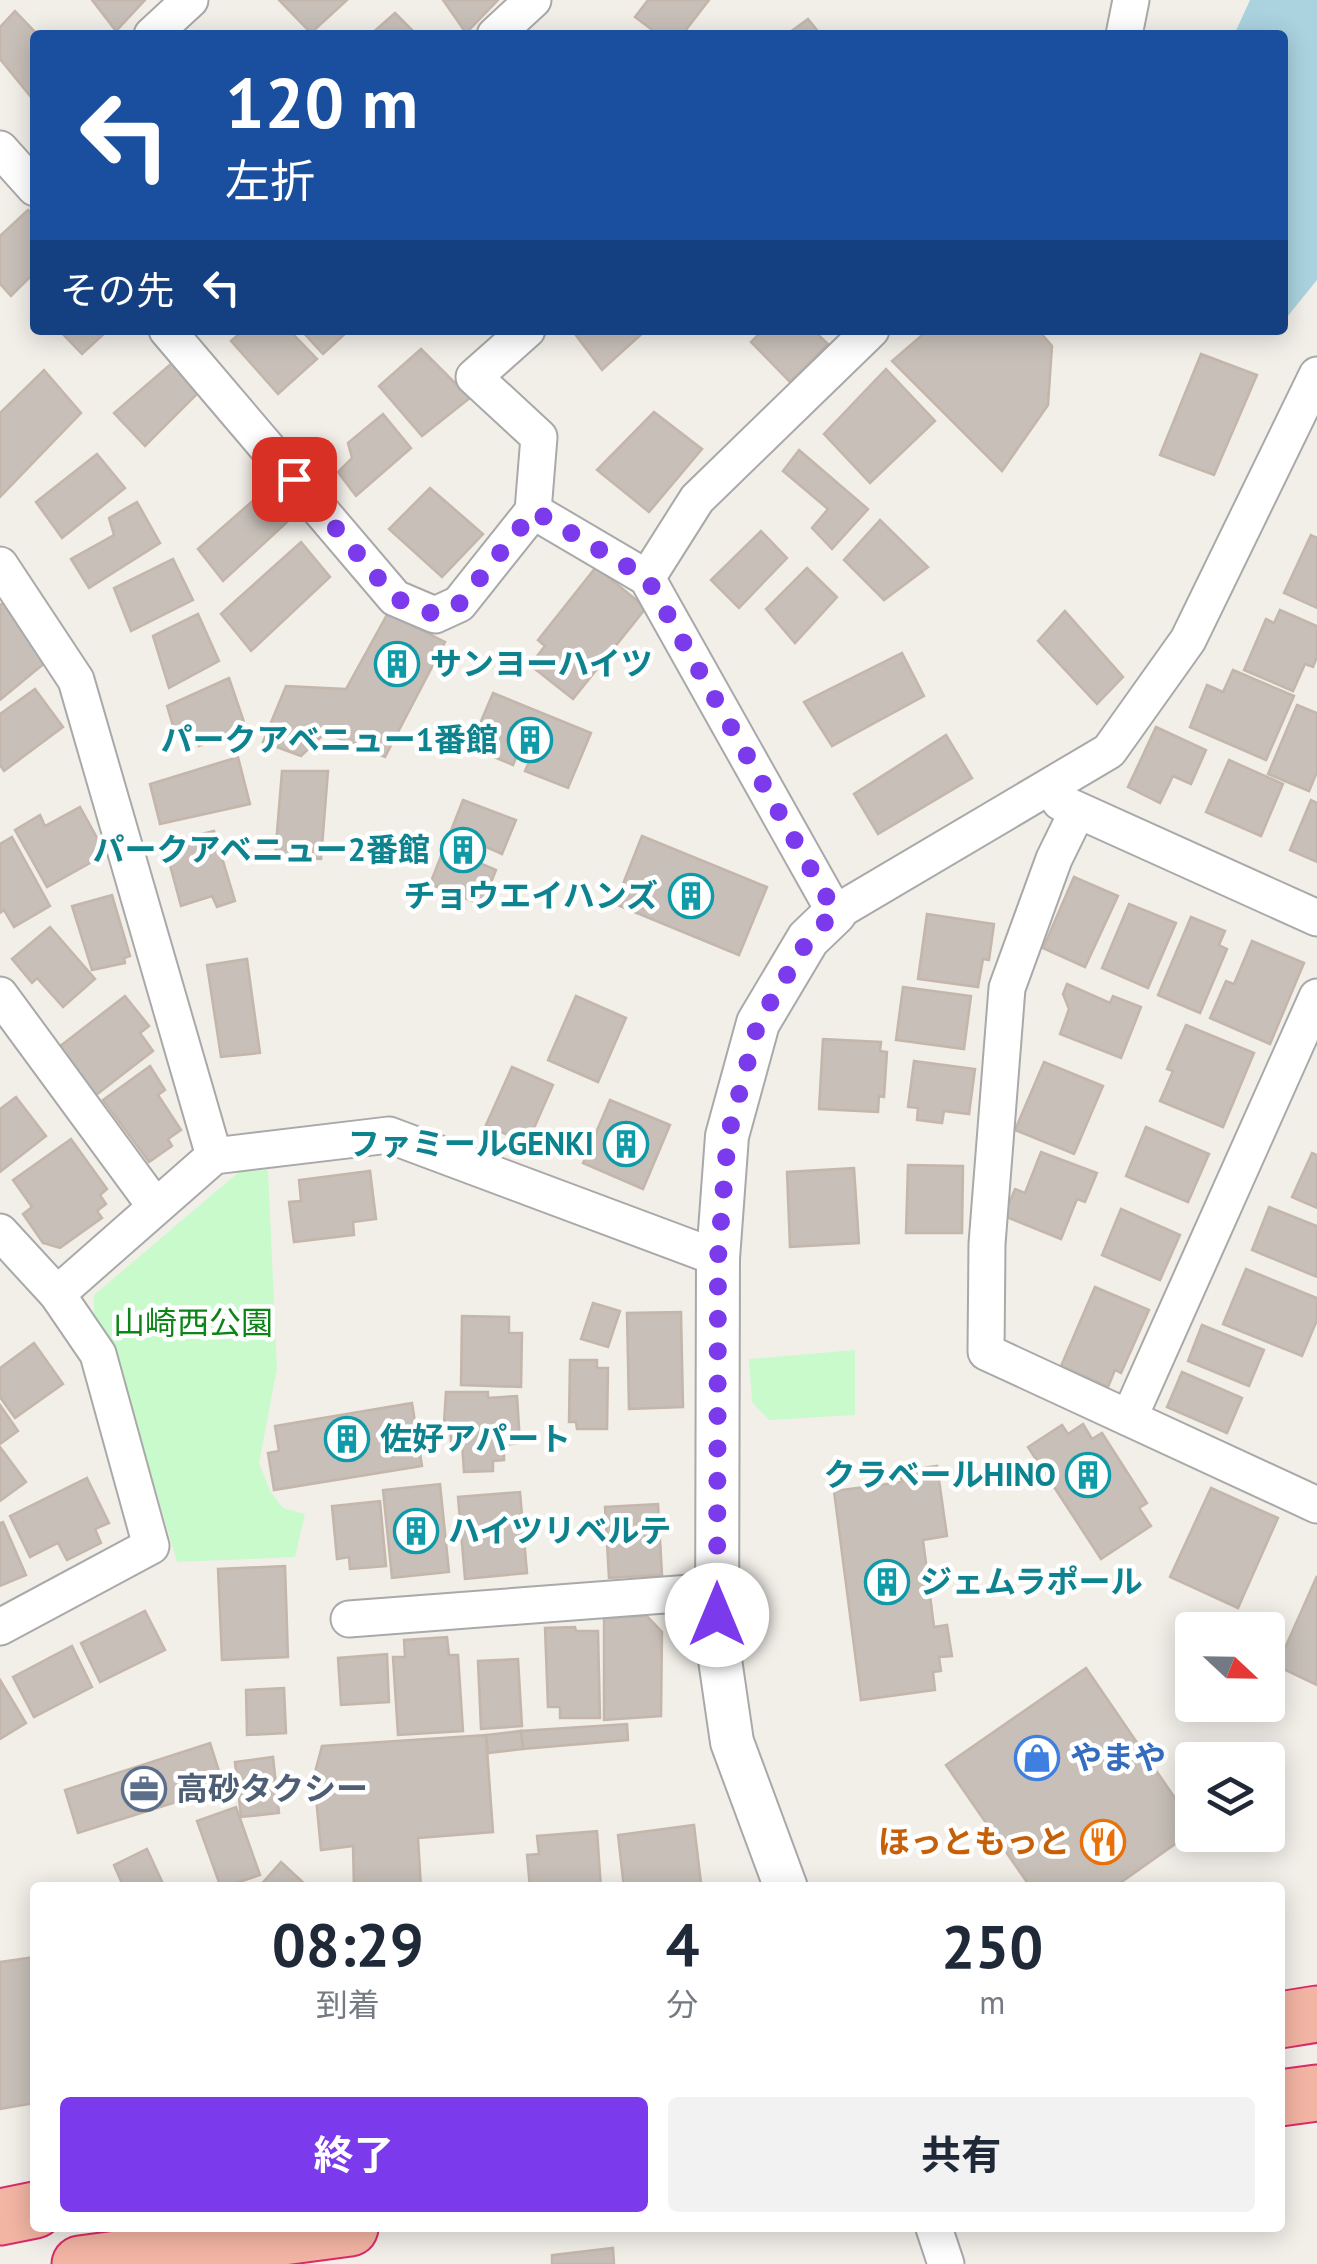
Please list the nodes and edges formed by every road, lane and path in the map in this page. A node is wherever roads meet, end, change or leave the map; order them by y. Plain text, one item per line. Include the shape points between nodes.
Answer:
1 (190, 0) edge
2 (533, 0) edge
3 (1131, 0) edge
4 (157, 30) edge
5 (500, 30) edge
6 (1125, 30) edge
7 (172, 335) edge
8 (520, 335) edge
9 (866, 335) edge
10 (1317, 374) edge
11 (534, 511) junction
12 (0, 565) edge
13 (647, 578) junction
14 (1042, 791) junction
15 (1078, 812) junction
16 (835, 912) junction
17 (1317, 918) edge
18 (0, 994) edge
19 (1317, 997) edge
20 (214, 1156) junction
21 (155, 1206) junction
22 (0, 1232) edge
23 (718, 1258) junction
24 (57, 1294) junction
25 (1128, 1418) junction
26 (1317, 1505) edge
27 (717, 1591) junction
28 (349, 1619) dead end
29 (0, 1626) edge
30 (784, 1882) edge
31 (1317, 2014) edge
32 (1285, 2019) edge
33 (1317, 2093) edge
34 (1285, 2097) edge
35 (30, 2211) edge
36 (0, 2217) edge
37 (320, 2232) edge
38 (935, 2232) edge
39 (80, 2264) edge
40 (946, 2264) edge

1 - 4 street
2 - 5 street
3 - 6 street
7 - 11 street via 395,598 436,615 459,604
8 - 11 street via 474,377 539,436
9 - 13 street via 697,499
10 - 14 street via 1188,640 1109,751
11 - 13 street
12 - 20 street via 76,680
13 - 16 street
14 - 15 street
14 - 16 street
15 - 17 street
15 - 25 street via 1007,988 986,1352
16 - 23 street via 808,940 758,1023 728,1136
18 - 21 street
19 - 25 street
20 - 21 street
20 - 23 street via 389,1135
21 - 24 street
22 - 24 street
23 - 27 street
24 - 29 street via 98,1354 152,1546
25 - 26 street
27 - 28 street
27 - 30 street via 732,1742
31 - 32 highway
33 - 34 highway
35 - 36 highway
37 - 39 highway
38 - 40 street

